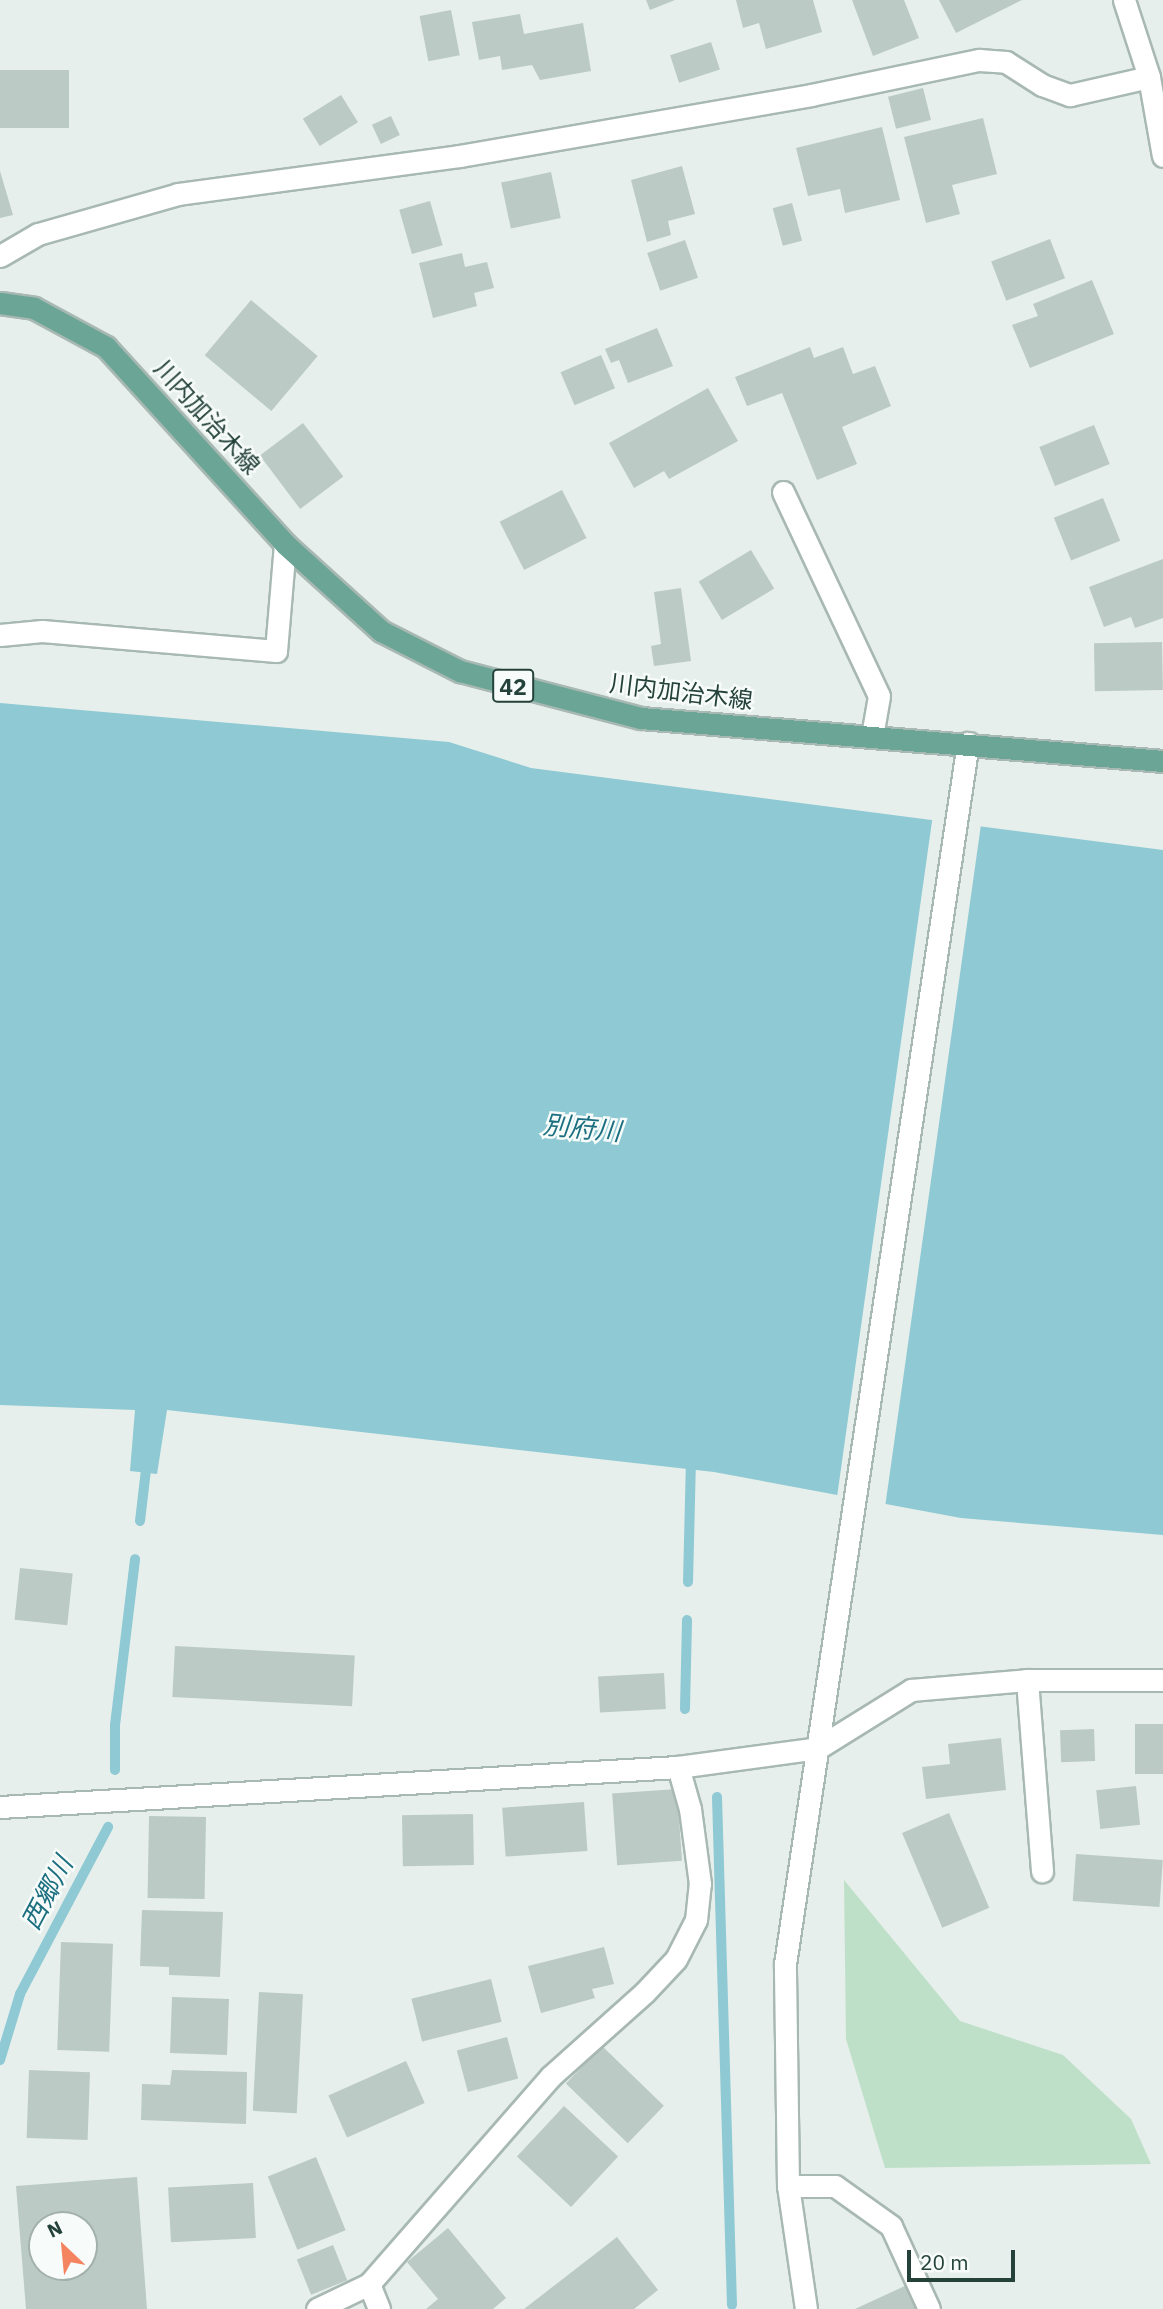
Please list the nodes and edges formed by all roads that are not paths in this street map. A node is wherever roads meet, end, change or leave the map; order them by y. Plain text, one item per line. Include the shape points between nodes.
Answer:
1 (1124, 0) edge
2 (1149, 77) junction
3 (1163, 156) edge
4 (0, 256) edge
5 (0, 303) edge
6 (783, 492) dead end
7 (285, 544) junction
8 (0, 635) edge
9 (872, 736) junction
10 (968, 743) junction
11 (1163, 761) edge
12 (1027, 1679) junction
13 (1163, 1680) edge
14 (818, 1748) junction
15 (678, 1767) junction
16 (0, 1807) edge
17 (1042, 1871) dead end
18 (788, 2186) junction
19 (369, 2284) junction
20 (317, 2309) edge
21 (379, 2309) edge
22 (806, 2309) edge
23 (929, 2309) edge

1 - 2 street
2 - 3 street
2 - 4 street via 1070,95 1042,85 1006,62 979,60 811,95 472,154 178,194 85,217 38,234
5 - 7 main road, 川内加治木線 / 42 via 34,308 106,347
6 - 9 street via 879,696
7 - 8 street via 276,651 42,631
7 - 9 main road, 川内加治木線 / 42 via 381,631 460,671 641,718
9 - 10 main road, 川内加治木線 / 42
10 - 11 main road, 川内加治木線 / 42
10 - 14 street
12 - 13 street
12 - 14 street via 911,1690
12 - 17 street
14 - 15 street
14 - 18 street via 785,1964
15 - 16 street
15 - 19 street via 690,1810 700,1884 696,1920 676,1959 645,1993 550,2077
18 - 22 street
18 - 23 street via 835,2186 891,2226
19 - 20 street
19 - 21 street

